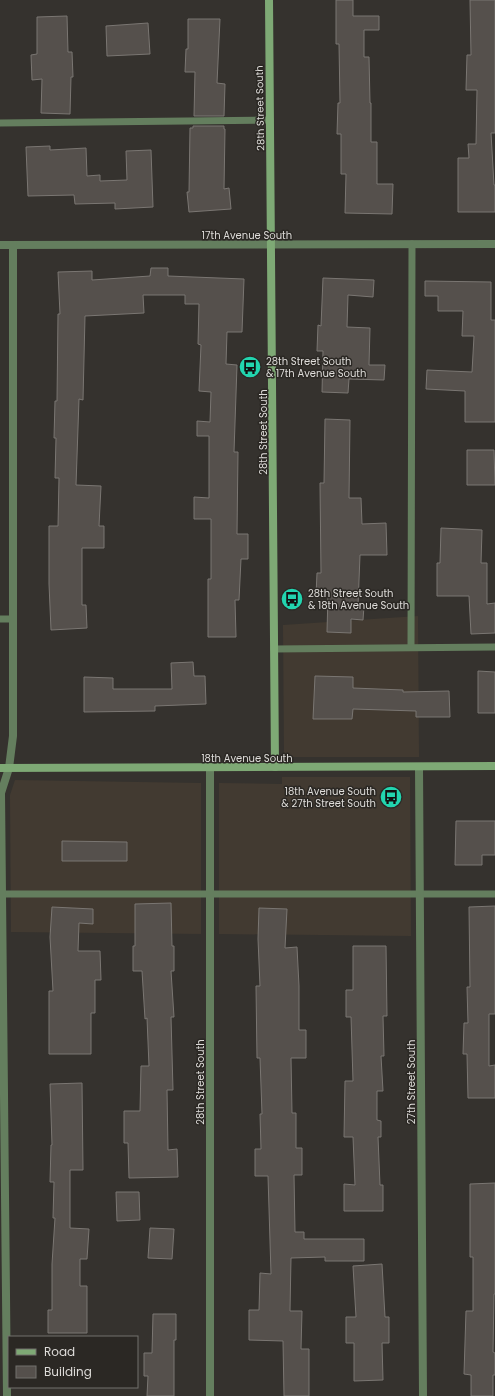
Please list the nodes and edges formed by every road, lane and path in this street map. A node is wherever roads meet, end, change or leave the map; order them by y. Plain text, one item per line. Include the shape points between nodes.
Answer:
1 (269, 0) edge
2 (270, 120) junction
3 (0, 123) edge
4 (271, 244) junction
5 (412, 244) junction
6 (495, 244) edge
7 (0, 245) edge
8 (13, 245) junction
9 (0, 619) edge
10 (13, 619) junction
11 (411, 647) junction
12 (495, 647) edge
13 (274, 648) junction
14 (495, 766) edge
15 (275, 767) junction
16 (420, 767) junction
17 (0, 768) edge
18 (9, 768) junction
19 (210, 768) junction
20 (1, 894) edge
21 (420, 894) junction
22 (495, 894) edge
23 (210, 895) junction
24 (7, 1396) edge
25 (210, 1396) edge
26 (423, 1396) edge

1 - 2 street, 28th Street South
2 - 3 lane
2 - 4 street, 28th Street South
4 - 5 street, 17th Avenue South
4 - 8 street, 17th Avenue South
4 - 13 street, 28th Street South
5 - 6 street, 17th Avenue South
5 - 11 lane
7 - 8 street, 17th Avenue South
8 - 10 street
9 - 10 lane
10 - 18 street via 13,736
11 - 12 lane
11 - 13 lane
13 - 15 street, 28th Street South
14 - 16 street, 18th Avenue South
15 - 16 street, 18th Avenue South
15 - 19 street, 18th Avenue South
16 - 21 street, 27th Street South
17 - 18 street, 18th Avenue South
18 - 19 street, 18th Avenue South
18 - 20 street via 1,793
19 - 23 street, 28th Street South
20 - 23 lane
20 - 24 street
21 - 22 lane
21 - 23 lane
21 - 26 street, 27th Street South
23 - 25 street, 28th Street South

